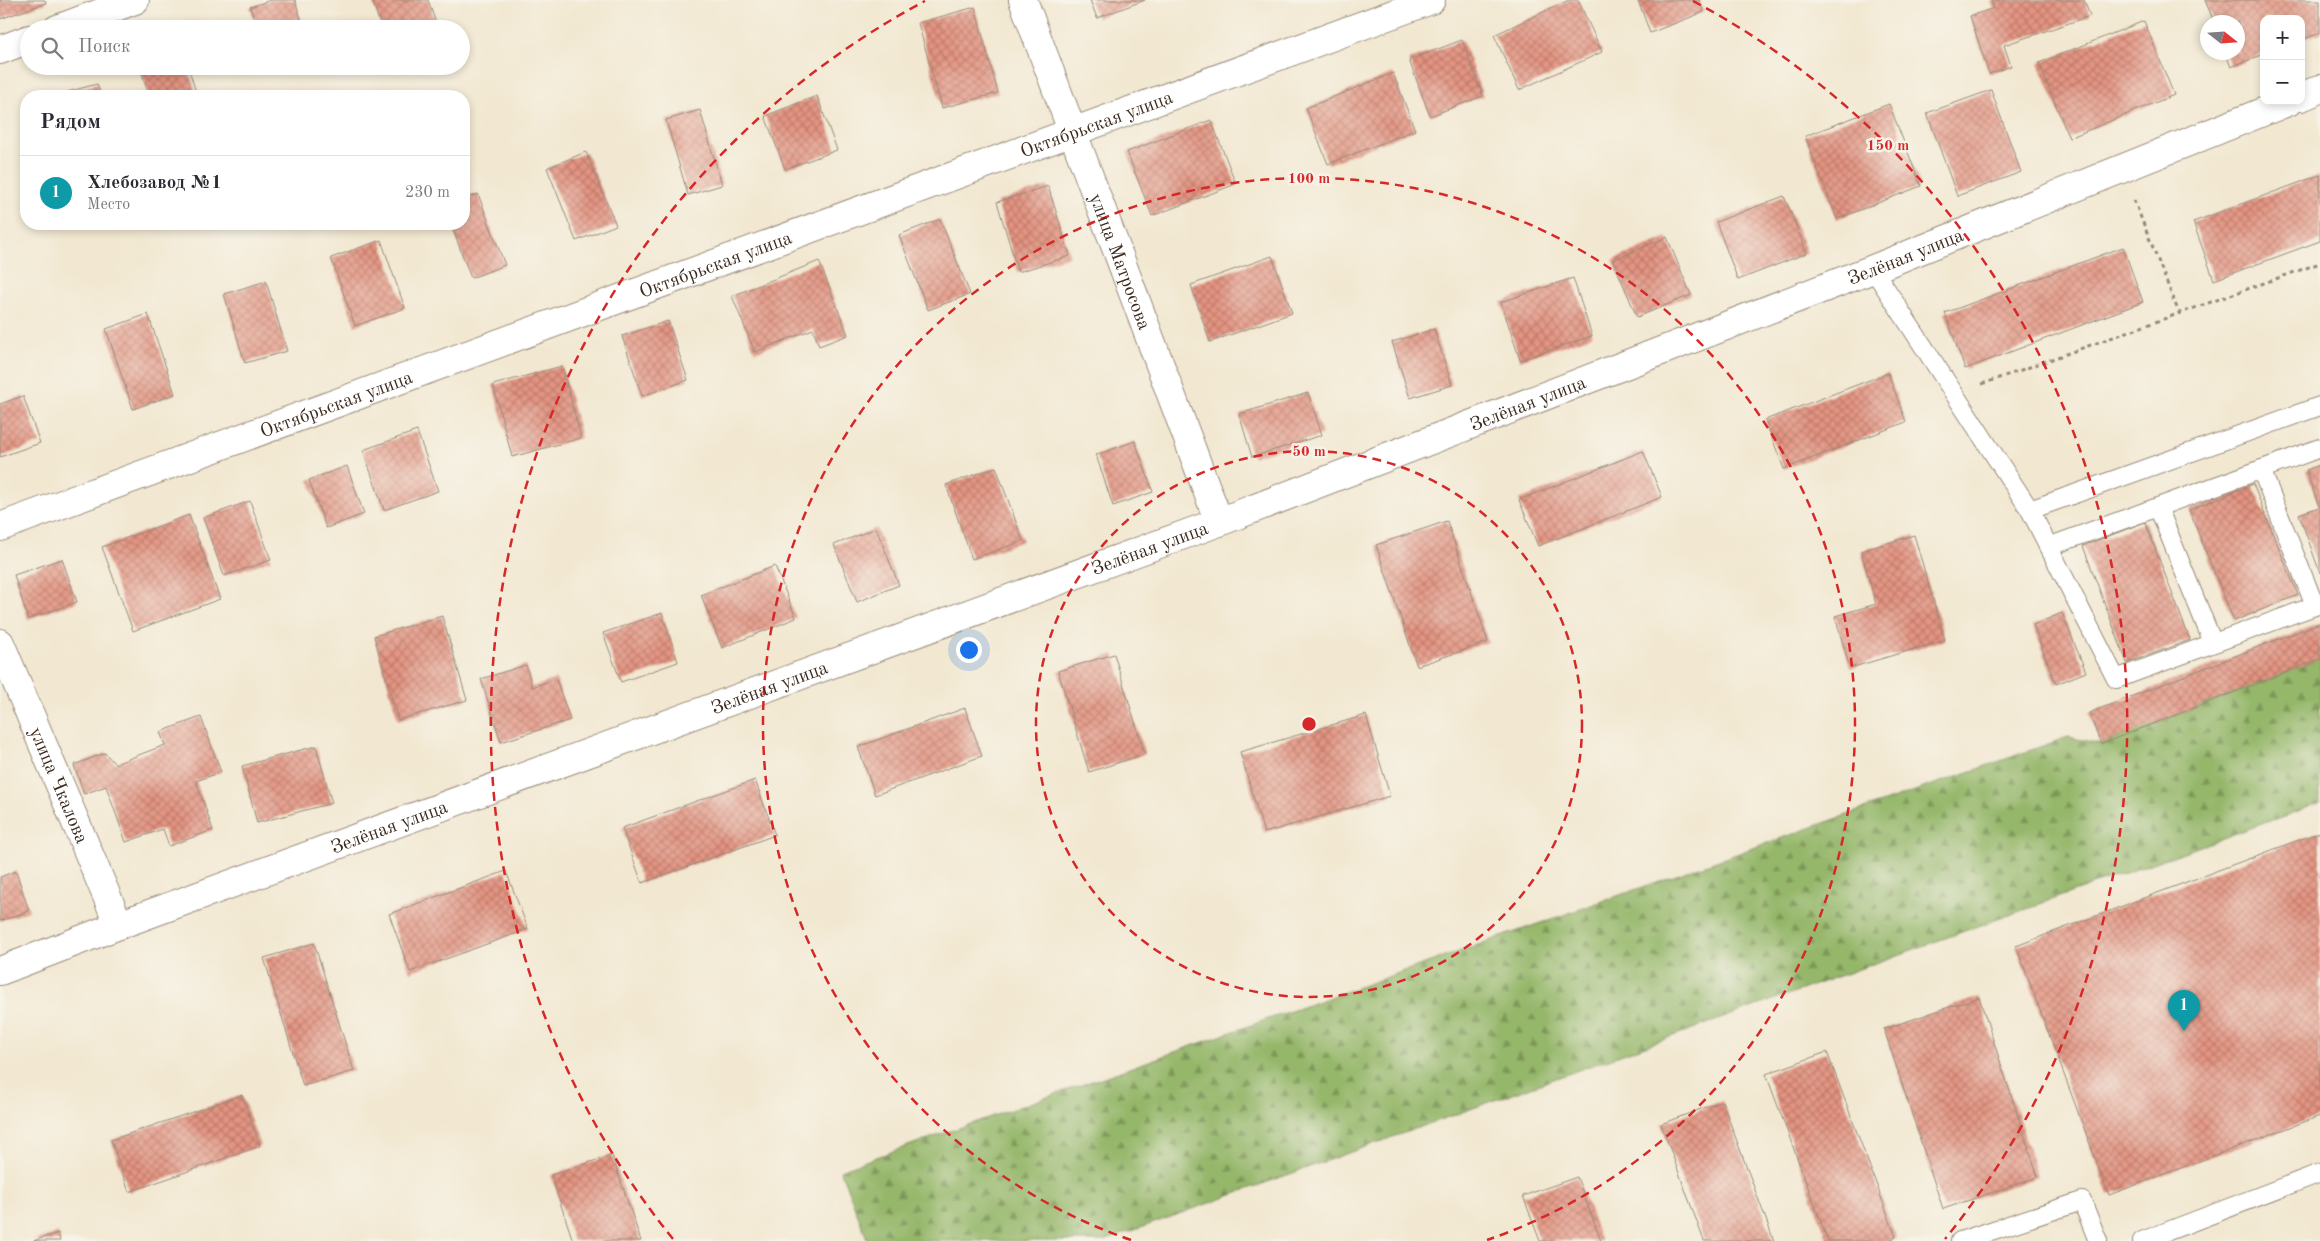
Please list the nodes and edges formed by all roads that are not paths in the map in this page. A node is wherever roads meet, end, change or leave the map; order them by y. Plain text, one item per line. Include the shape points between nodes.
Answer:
1 (135, 0) edge
2 (1023, 0) edge
3 (1431, 0) edge
4 (81, 20) edge
5 (20, 42) edge
6 (0, 50) edge
7 (2320, 89) edge
8 (2305, 95) edge
9 (2280, 105) edge
10 (1073, 132) junction
11 (1873, 268) junction
12 (2320, 406) edge
13 (2320, 448) edge
14 (2261, 469) junction
15 (2158, 507) junction
16 (2030, 510) junction
17 (1219, 522) junction
18 (0, 527) edge
19 (2048, 547) junction
20 (2318, 605) edge
21 (0, 643) edge
22 (2213, 644) junction
23 (119, 925) junction
24 (0, 971) edge
25 (2320, 1173) edge
26 (1960, 1241) edge
27 (2098, 1241) edge
28 (2142, 1241) edge

1 - 4 street
2 - 10 street, улица Матросова
3 - 10 street, Октябрьская улица
5 - 6 street
7 - 8 street
9 - 11 street, Зелёная улица
10 - 17 street, улица Матросова
10 - 18 street, Октябрьская улица
11 - 16 lane
11 - 17 street, Зелёная улица
12 - 16 lane
13 - 14 lane
14 - 15 lane
14 - 20 lane
15 - 19 lane
15 - 22 lane
16 - 19 lane
17 - 23 street, Зелёная улица
19 - 22 lane via 2116,679
20 - 22 lane
21 - 23 street, улица Чкалова
23 - 24 street, Зелёная улица
25 - 28 lane
26 - 27 lane via 2082,1201

